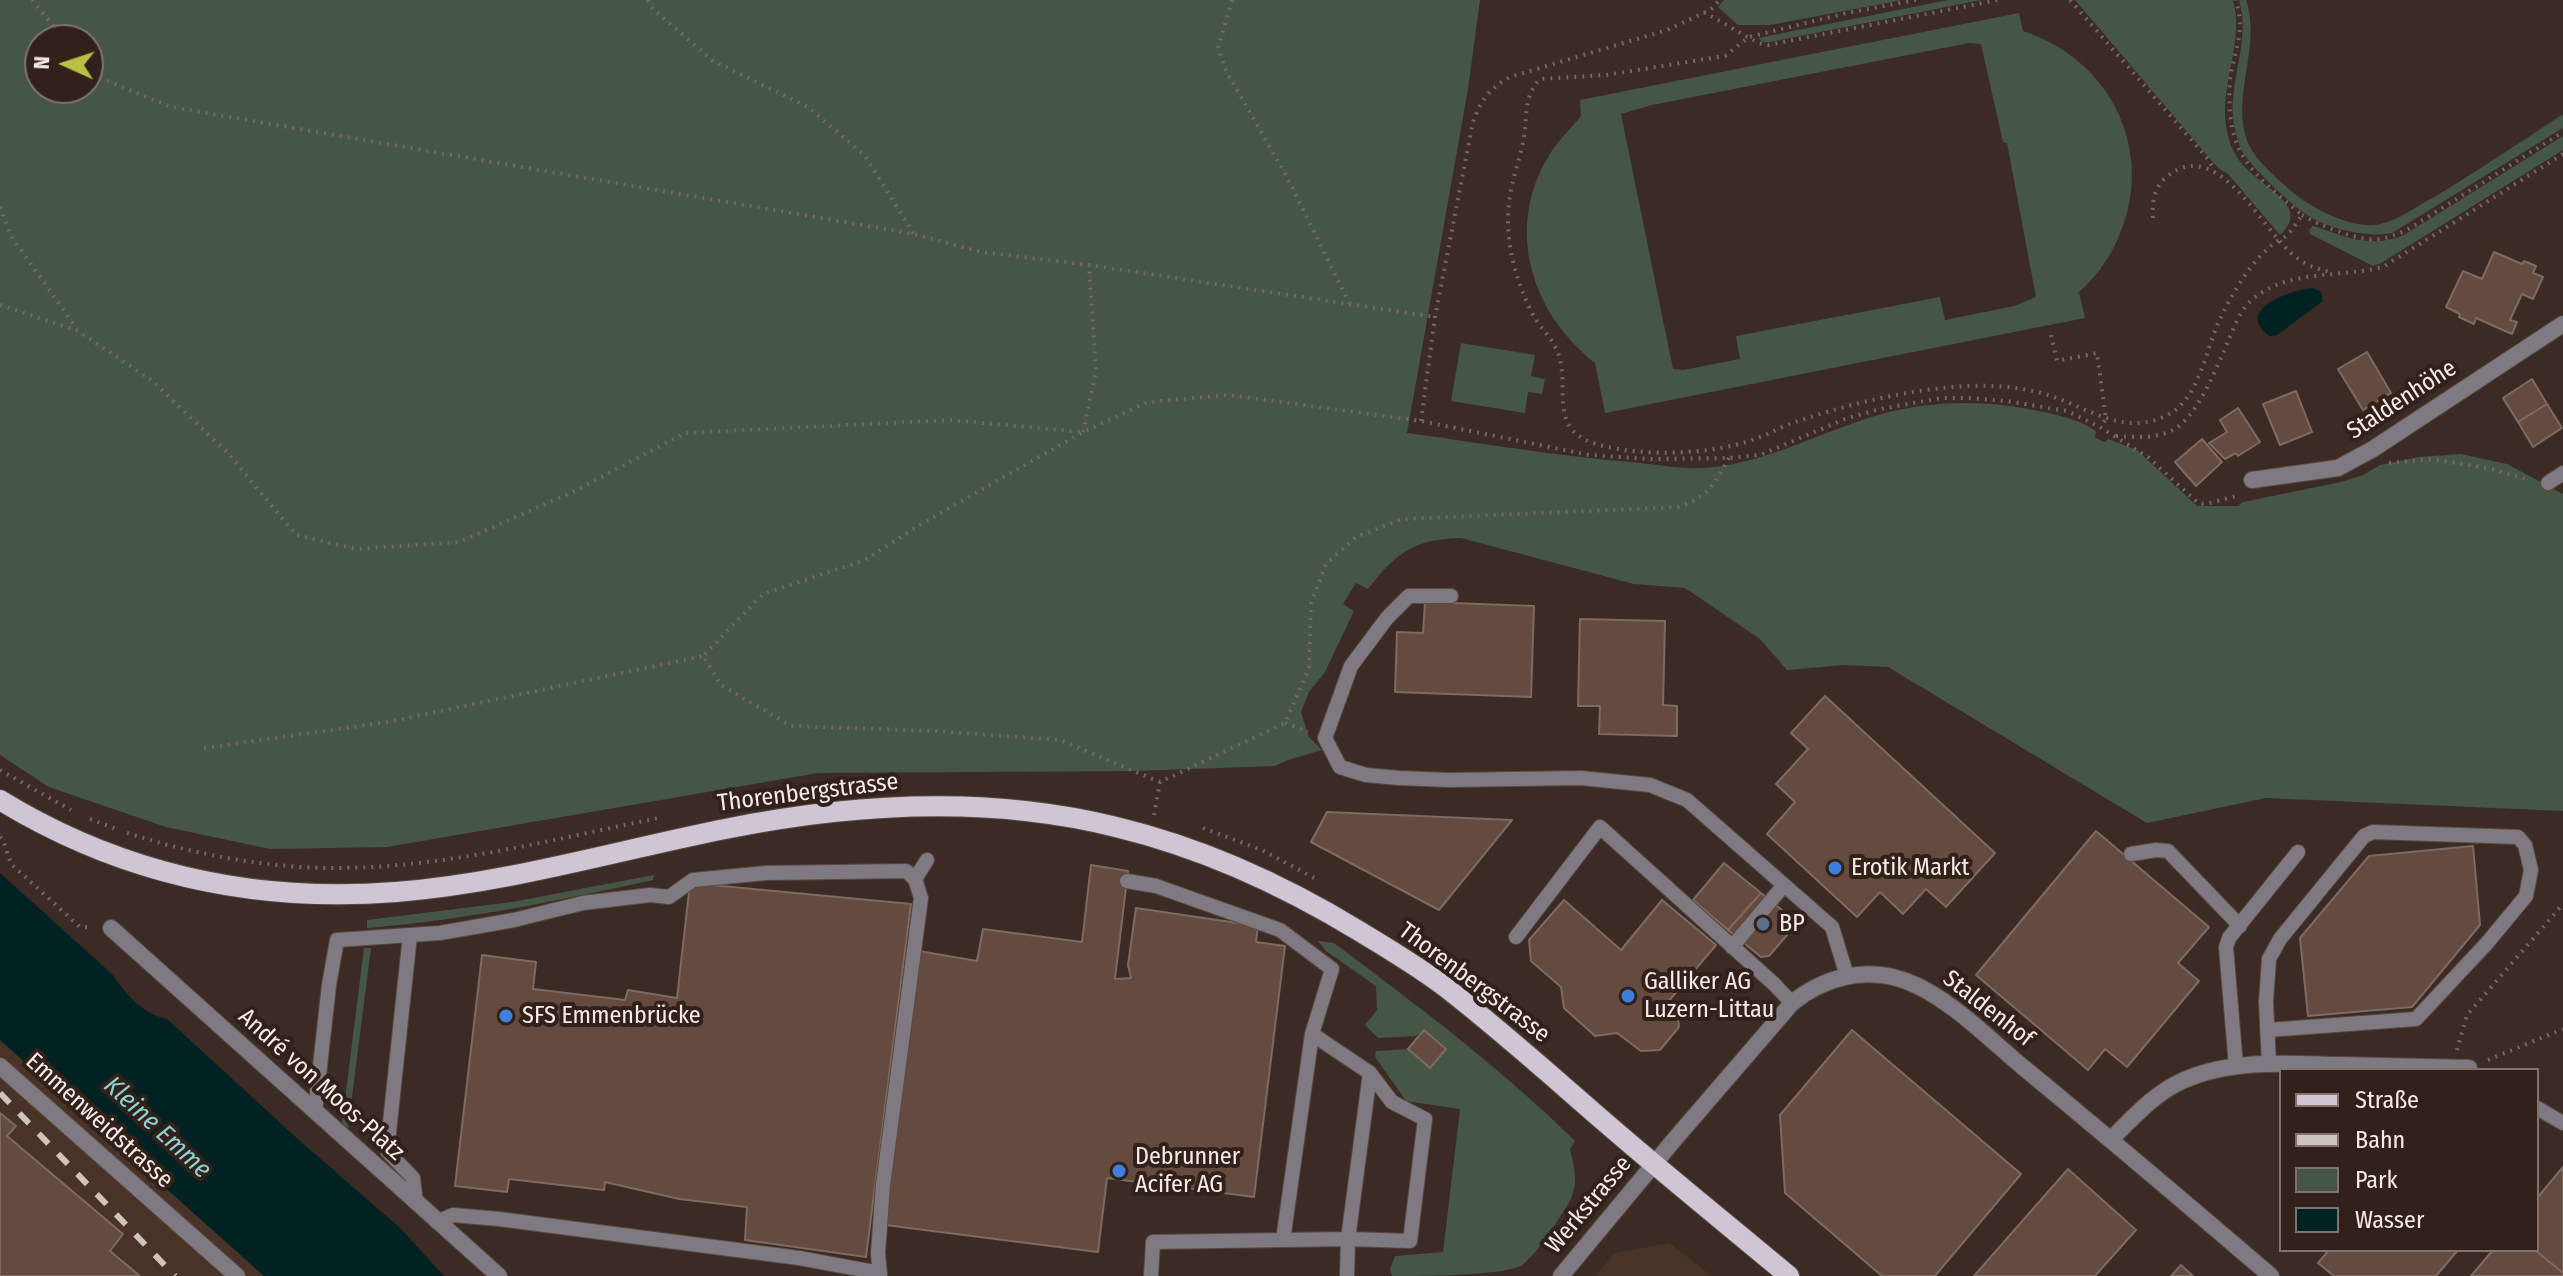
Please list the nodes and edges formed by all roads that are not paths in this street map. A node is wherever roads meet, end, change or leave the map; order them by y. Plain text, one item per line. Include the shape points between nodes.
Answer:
1 (2563, 324) edge
2 (2563, 473) edge
3 (2548, 483) road end
4 (2248, 487) road end
5 (1451, 596) dead end
6 (0, 800) edge
7 (2298, 852) dead end
8 (2131, 854) dead end
9 (927, 860) dead end
10 (915, 879) junction
11 (1127, 881) dead end
12 (1784, 885) junction
13 (2240, 926) junction
14 (111, 928) dead end
15 (410, 935) junction
16 (1516, 937) dead end
17 (1732, 947) junction
18 (1847, 976) junction
19 (1792, 1003) junction
20 (2268, 1030) junction
21 (1312, 1034) junction
22 (2269, 1064) junction
23 (0, 1066) edge
24 (2236, 1066) junction
25 (2426, 1068) edge
26 (1370, 1073) junction
27 (2539, 1109) edge
28 (315, 1111) junction
29 (2563, 1123) edge
30 (2111, 1139) junction
31 (1654, 1164) junction
32 (416, 1203) junction
33 (437, 1222) junction
34 (1348, 1239) junction
35 (1283, 1240) junction
36 (880, 1275) edge
37 (237, 1276) edge
38 (499, 1276) edge
39 (1151, 1276) edge
40 (1347, 1276) edge
41 (1561, 1276) edge
42 (1789, 1276) edge
43 (2271, 1276) edge

1 - 4 street, Staldenhöhe via 2338,468
2 - 3 lane
5 - 12 lane via 1409,596 1351,666 1325,738 1340,767 1366,775 1449,780 1581,778 1650,785 1687,800
6 - 31 main road, Thorenbergstrasse via 75,841 152,870 236,887 313,894 397,892 480,881 722,829 861,808 942,805 1076,819 1149,836 1240,867 1286,888 1409,961
7 - 13 lane
8 - 13 lane via 2168,851
9 - 10 lane
10 - 15 lane via 906,871 693,880 669,897 583,903 514,920
10 - 36 lane via 923,899 883,1185
11 - 21 lane via 1156,886 1280,930 1332,969
12 - 17 lane
12 - 18 lane via 1832,927
13 - 24 lane via 2226,947 2225,963
14 - 28 street, André von Moos-Platz
15 - 28 lane via 337,940
15 - 32 lane via 387,1151 413,1178
16 - 17 lane via 1600,827
17 - 19 lane
18 - 19 street, Staldenhof via 1807,991
18 - 30 street, Staldenhof via 1885,976 1923,989
19 - 31 street, Staldenhof
20 - 20 lane via 2269,959 2364,836 2373,832 2518,837 2525,845 2531,870 2526,896 2416,1019
20 - 22 lane
21 - 26 lane
21 - 35 lane
22 - 24 street
22 - 25 street
23 - 37 street, Emmenweidstrasse
24 - 30 street via 2175,1084
26 - 34 lane
26 - 34 lane via 1392,1102 1425,1119 1410,1241
27 - 29 lane
28 - 32 street, André von Moos-Platz
30 - 43 street, Staldenhof
31 - 41 street, Werkstrasse
31 - 42 main road, Thorenbergstrasse
32 - 33 street, André von Moos-Platz
33 - 36 lane via 453,1215 499,1219 799,1258
33 - 38 street, André von Moos-Platz
34 - 35 lane
34 - 40 lane
35 - 39 lane via 1153,1242

